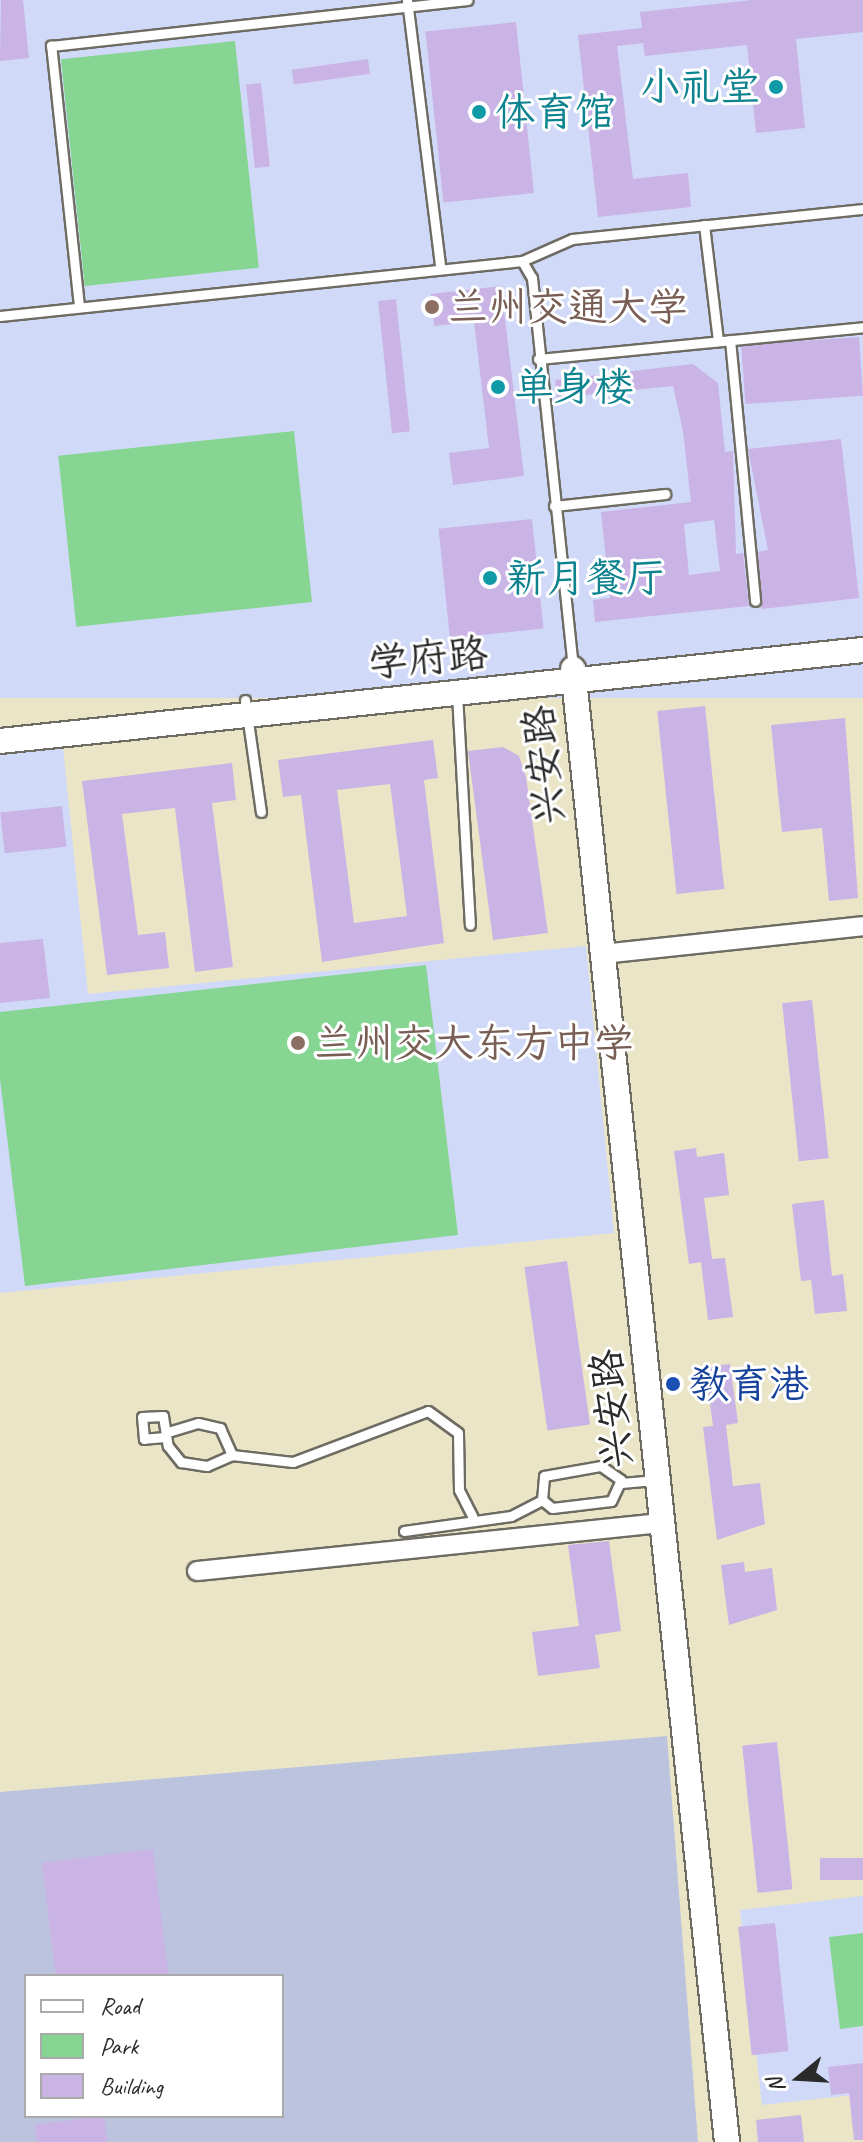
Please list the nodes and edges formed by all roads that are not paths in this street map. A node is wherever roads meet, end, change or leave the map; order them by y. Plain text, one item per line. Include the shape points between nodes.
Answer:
1 (467, 0) edge
2 (407, 3) edge
3 (863, 209) edge
4 (704, 225) junction
5 (522, 261) junction
6 (440, 264) junction
7 (79, 306) junction
8 (0, 316) edge
9 (863, 327) edge
10 (730, 340) junction
11 (718, 341) junction
12 (538, 359) junction
13 (665, 494) dead end
14 (554, 506) junction
15 (755, 601) dead end
16 (863, 636) edge
17 (863, 650) edge
18 (573, 676) junction
19 (457, 694) junction
20 (246, 707) junction
21 (0, 727) edge
22 (0, 741) edge
23 (261, 812) dead end
24 (470, 925) dead end
25 (863, 926) edge
26 (602, 954) junction
27 (232, 1455) junction
28 (657, 1480) junction
29 (621, 1483) junction
30 (542, 1500) junction
31 (473, 1517) junction
32 (662, 1523) junction
33 (404, 1531) dead end
34 (197, 1571) dead end
35 (727, 2142) edge

1 - 2 lane
2 - 6 lane
2 - 7 lane via 51,46
3 - 4 lane
4 - 5 lane via 572,239
4 - 11 lane
5 - 6 lane
5 - 12 lane via 532,278
6 - 7 lane
7 - 8 lane
9 - 10 lane
10 - 11 lane
10 - 15 lane
11 - 12 lane
12 - 14 lane
13 - 14 lane
14 - 18 lane
16 - 18 street, 学府路
17 - 18 street, 学府路
18 - 19 street, 学府路
18 - 20 street, 学府路
18 - 26 street, 兴安路
19 - 20 street, 学府路
19 - 24 lane
20 - 21 street, 学府路
20 - 22 street, 学府路
20 - 23 lane
25 - 26 street
26 - 28 street, 兴安路
27 - 27 lane via 220,1428 198,1423 167,1434 181,1462 207,1466
27 - 31 lane via 293,1462 428,1411 458,1433 459,1490
28 - 29 lane
28 - 32 street, 兴安路
29 - 30 lane via 611,1501 552,1508
29 - 30 lane via 607,1467 544,1476
30 - 31 lane via 511,1516
31 - 33 lane via 437,1530
32 - 34 street
32 - 35 street, 兴安路

